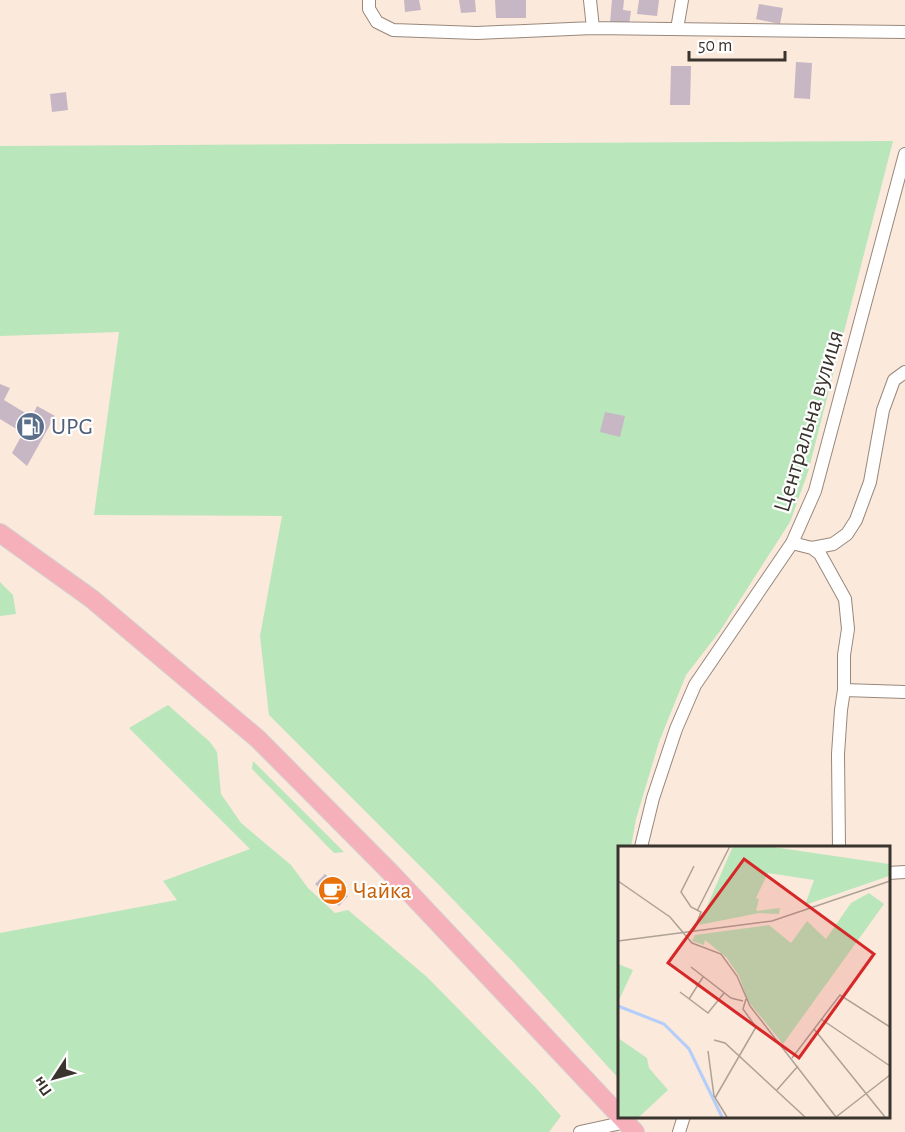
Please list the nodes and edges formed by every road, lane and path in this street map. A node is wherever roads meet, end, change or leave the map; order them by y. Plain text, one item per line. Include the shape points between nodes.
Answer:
1 (369, 0) edge
2 (590, 0) edge
3 (682, 0) edge
4 (593, 28) junction
5 (677, 29) junction
6 (905, 32) edge
7 (905, 154) edge
8 (905, 372) edge
9 (0, 533) edge
10 (792, 543) junction
11 (812, 548) junction
12 (844, 690) junction
13 (905, 692) edge
14 (641, 846) edge
15 (839, 846) edge
16 (905, 872) edge
17 (890, 873) edge
18 (618, 1114) edge
19 (684, 1117) edge
20 (630, 1127) edge
21 (580, 1132) edge
22 (679, 1132) edge

1 - 4 street via 369,9 377,22 393,30 477,33
2 - 4 street
3 - 5 street
4 - 5 street
5 - 6 street
7 - 10 street, Центральна вулиця via 814,491
8 - 11 street via 894,380 883,410 870,483 856,520 847,534 833,544
9 - 18 highway via 92,599 258,739 400,882
10 - 11 street
10 - 14 street, Центральна вулиця via 695,685 676,729
11 - 12 street via 820,554 845,599 848,629
12 - 13 street
12 - 15 street via 838,754
16 - 17 street
19 - 22 street
20 - 21 street

